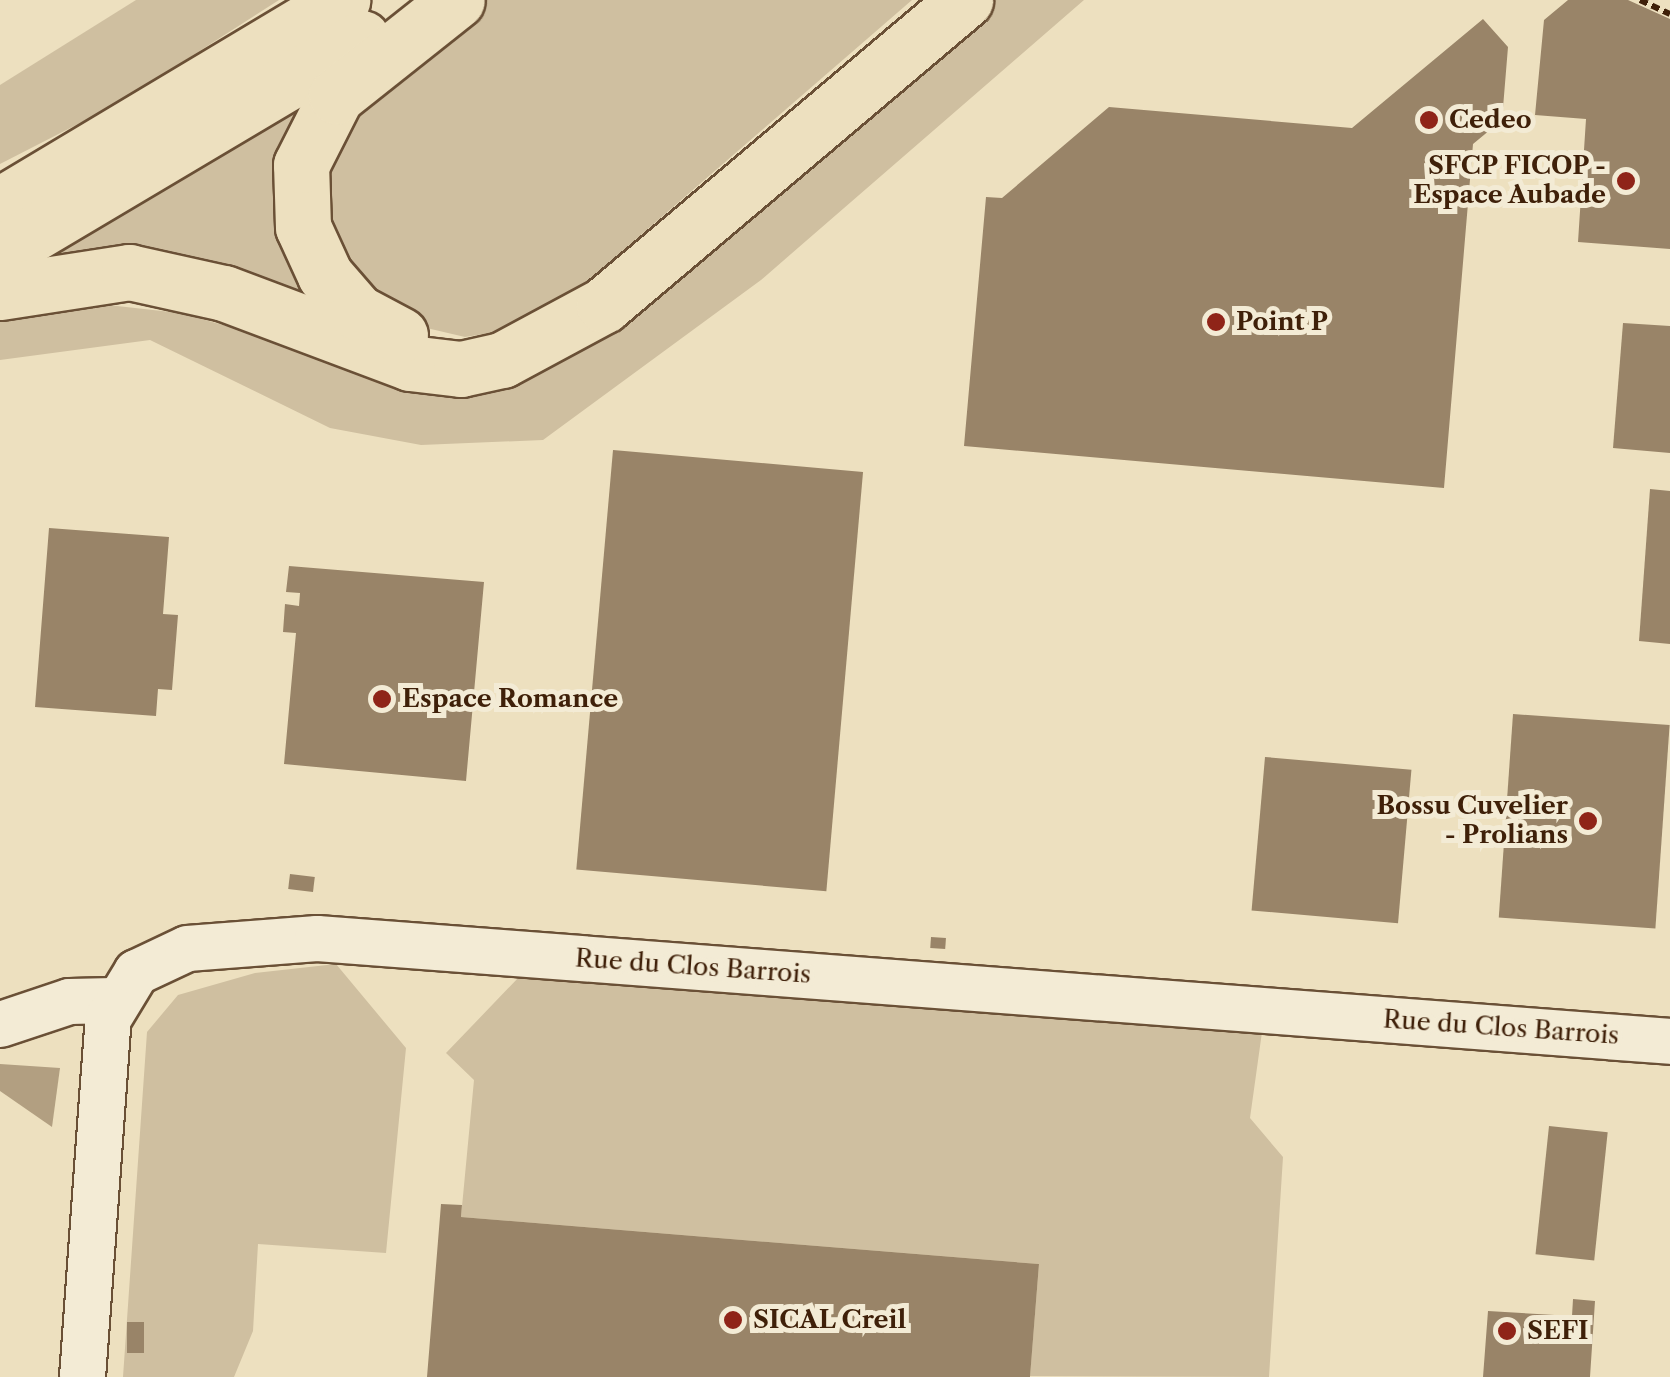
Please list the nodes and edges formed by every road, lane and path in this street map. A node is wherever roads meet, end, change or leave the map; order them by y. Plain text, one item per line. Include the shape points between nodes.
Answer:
1 (342, 0) edge
2 (417, 0) edge
3 (456, 0) edge
4 (928, 0) edge
5 (965, 0) edge
6 (1640, 0) edge
7 (1670, 14) edge
8 (0, 206) edge
9 (0, 254) edge
10 (0, 292) edge
11 (114, 1000) junction
12 (0, 1024) edge
13 (1670, 1041) edge
14 (82, 1377) edge

1 - 8 highway
2 - 9 highway via 200,141
3 - 4 highway via 325,109 304,151 299,197 316,260 357,312 412,339 462,347 515,336 590,294
5 - 10 highway via 604,306 502,360 428,368 224,292 128,272
6 - 7 path
11 - 12 street via 69,1001
11 - 13 street, Rue du Clos Barrois via 136,972 187,948 317,938
11 - 14 street via 102,1054

